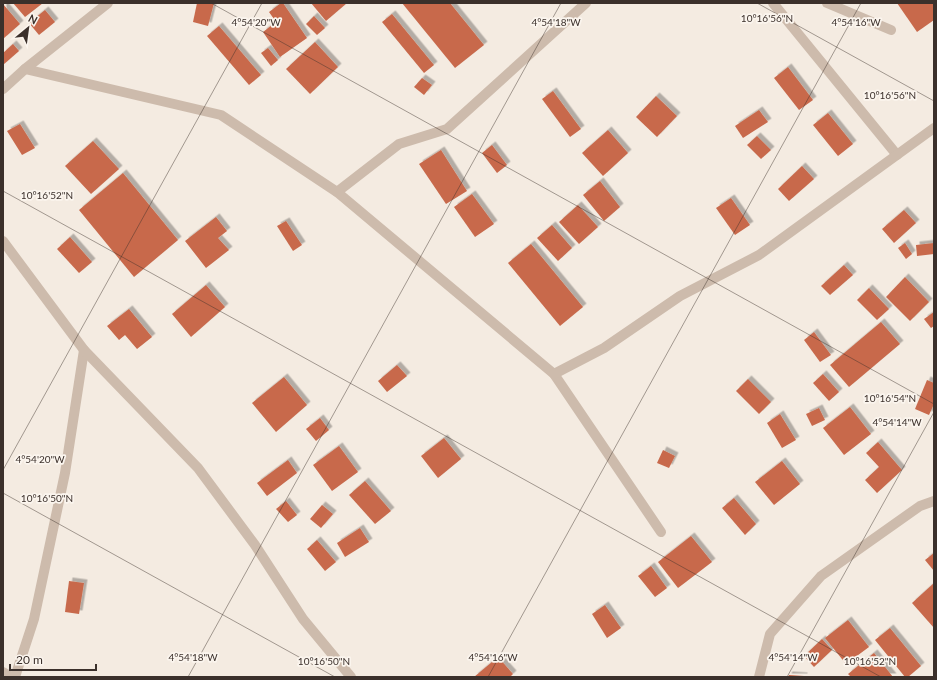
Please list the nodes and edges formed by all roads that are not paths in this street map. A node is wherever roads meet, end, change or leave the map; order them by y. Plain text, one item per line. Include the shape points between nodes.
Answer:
1 (108, 3) edge
2 (586, 3) edge
3 (773, 3) edge
4 (827, 3) edge
5 (891, 30) dead end
6 (25, 69) junction
7 (3, 89) edge
8 (934, 128) edge
9 (897, 155) junction
10 (337, 192) junction
11 (3, 241) edge
12 (84, 350) junction
13 (554, 374) junction
14 (934, 501) edge
15 (661, 532) dead end
16 (3, 672) edge
17 (13, 677) edge
18 (351, 677) edge
19 (759, 677) edge

1 - 6 street
2 - 10 street via 447,129 399,144
3 - 9 street
4 - 5 street
6 - 7 street
6 - 10 street via 221,115
8 - 9 street
9 - 13 street via 759,255 680,296 604,348
10 - 13 street
11 - 12 street
12 - 17 street via 63,481 34,619
12 - 18 street via 198,468 255,544 303,618
13 - 15 street
14 - 19 street via 920,506 820,576 770,634
16 - 17 street

